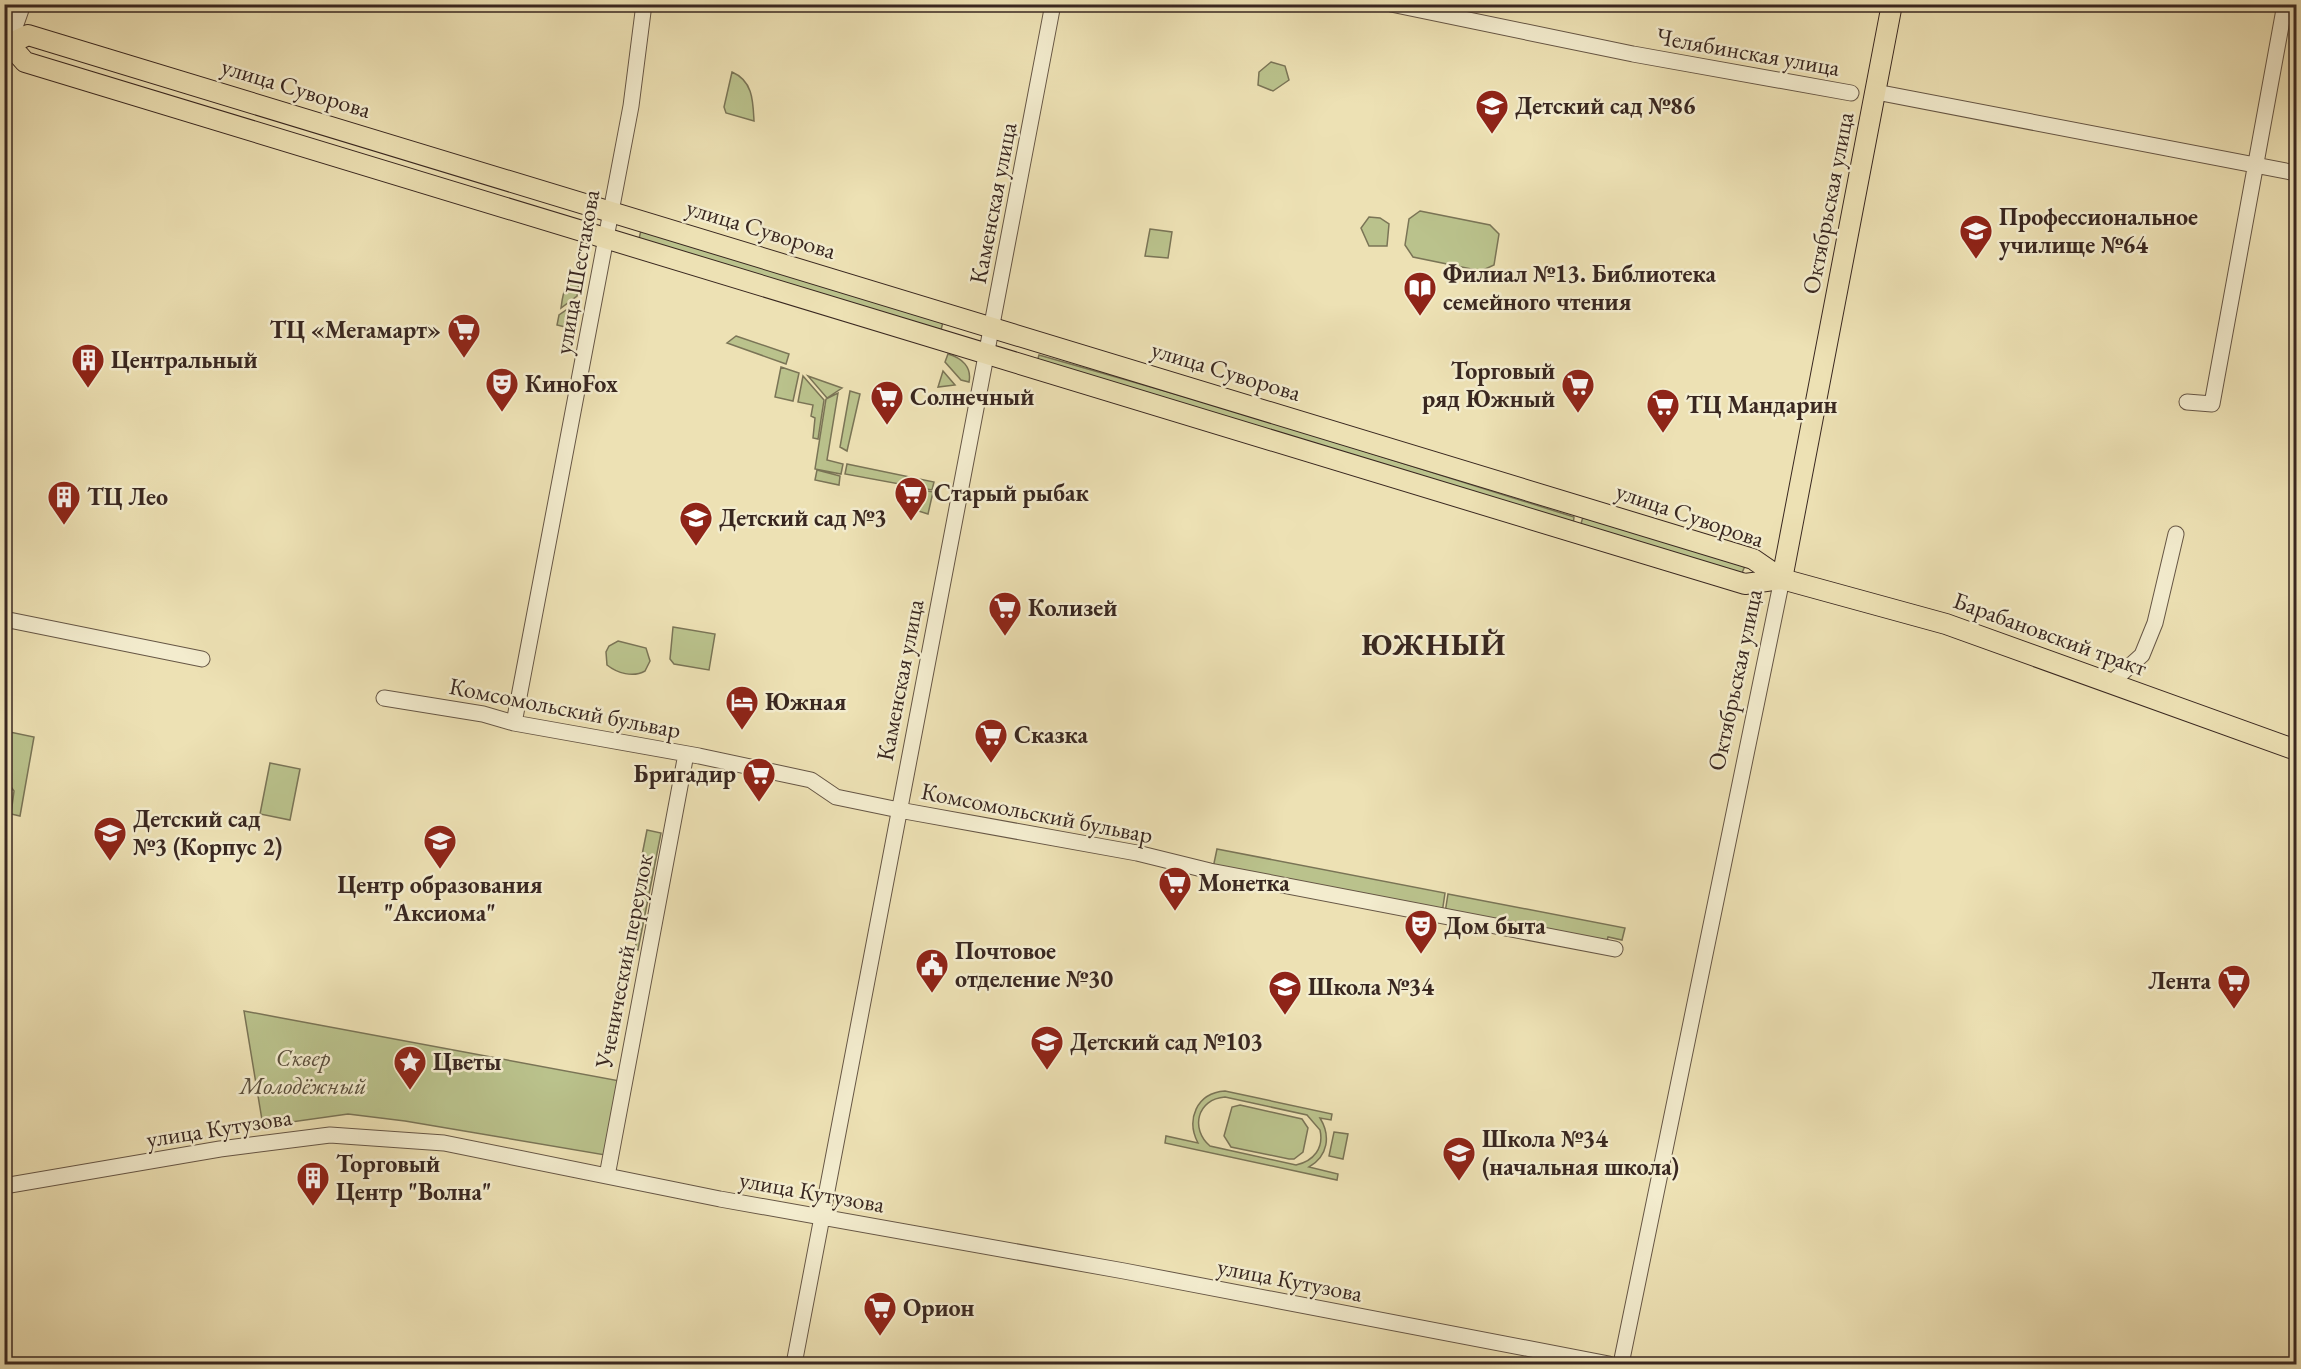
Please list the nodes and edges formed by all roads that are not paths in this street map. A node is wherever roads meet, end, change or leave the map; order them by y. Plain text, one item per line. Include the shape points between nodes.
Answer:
1 (23, 4) edge
2 (644, 4) edge
3 (1053, 4) edge
4 (1390, 4) edge
5 (1892, 4) edge
6 (2285, 4) edge
7 (2289, 25) edge
8 (6, 49) edge
9 (1876, 92) junction
10 (1851, 93) dead end
11 (2254, 165) junction
12 (2296, 173) edge
13 (610, 209) junction
14 (605, 239) junction
15 (992, 326) junction
16 (986, 354) junction
17 (2187, 402) dead end
18 (2176, 534) dead end
19 (1782, 579) junction
20 (4, 619) edge
21 (202, 659) dead end
22 (2111, 683) junction
23 (384, 698) dead end
24 (514, 723) junction
25 (2296, 750) edge
26 (686, 754) junction
27 (899, 810) junction
28 (1615, 949) dead end
29 (607, 1176) junction
30 (4, 1186) edge
31 (823, 1216) junction
32 (794, 1365) edge
33 (1609, 1365) edge
34 (1621, 1365) edge

1 - 8 street
2 - 13 street, улица Шестакова via 631,106
3 - 15 street, Каменская улица
4 - 10 street, Челябинская улица via 1633,54
5 - 9 main road, Октябрьская улица
6 - 7 street
7 - 11 street
8 - 13 main road, улица Суворова via 28,34
8 - 14 main road, улица Суворова via 25,62
9 - 11 street
9 - 19 main road, Октябрьская улица
11 - 12 street
11 - 17 street via 2212,404
13 - 14 street, улица Шестакова
13 - 15 main road, улица Суворова
14 - 16 main road, улица Суворова
14 - 24 street, улица Шестакова
15 - 16 street, Каменская улица
15 - 19 main road, улица Суворова via 1753,559
16 - 19 main road, улица Суворова via 1745,584
16 - 27 street, Каменская улица
18 - 22 street via 2155,622 2142,655
19 - 22 main road, Барабановский тракт via 1946,624
19 - 34 street, Октябрьская улица
20 - 21 street
22 - 25 main road, Барабановский тракт
23 - 24 street, Комсомольский бульвар
24 - 26 street, Комсомольский бульвар
26 - 27 street, Комсомольский бульвар via 811,780 837,797
26 - 29 street, Ученический переулок
27 - 28 street, Комсомольский бульвар via 1137,853 1210,871
27 - 31 street, Каменская улица
29 - 30 street, улица Кутузова via 444,1143 330,1134
29 - 31 street, улица Кутузова
31 - 32 street, Каменская улица
31 - 33 street, улица Кутузова

